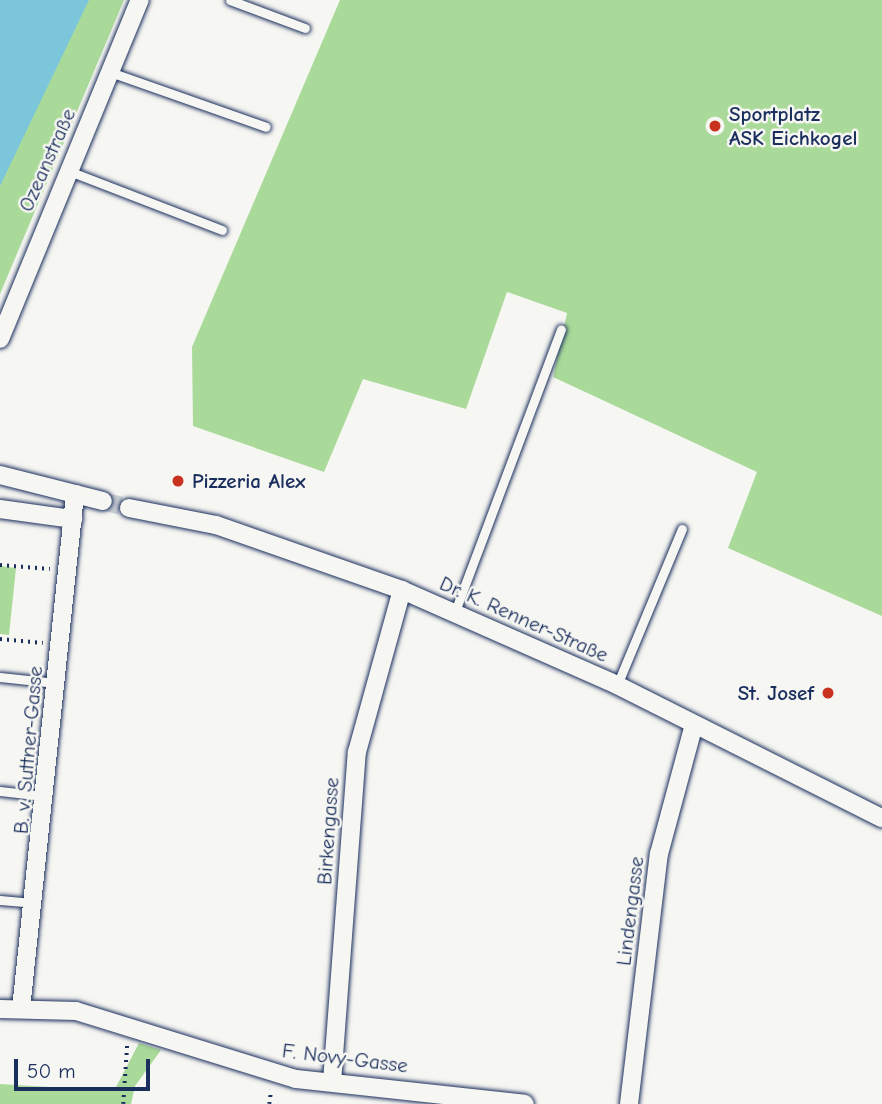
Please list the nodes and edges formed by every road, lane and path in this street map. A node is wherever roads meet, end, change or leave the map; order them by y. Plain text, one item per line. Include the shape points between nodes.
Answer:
1 (140, 0) edge
2 (230, 0) edge
3 (305, 28) dead end
4 (110, 72) junction
5 (266, 127) dead end
6 (67, 170) junction
7 (222, 230) dead end
8 (562, 329) dead end
9 (0, 339) edge
10 (0, 475) edge
11 (75, 494) junction
12 (103, 501) tunnel mouth
13 (129, 508) tunnel mouth
14 (0, 509) edge
15 (73, 519) junction
16 (682, 529) dead end
17 (0, 565) edge
18 (68, 571) junction
19 (402, 590) junction
20 (454, 614) junction
21 (0, 639) edge
22 (61, 645) junction
23 (0, 677) edge
24 (57, 683) junction
25 (617, 685) junction
26 (693, 728) junction
27 (0, 791) edge
28 (47, 796) junction
29 (882, 818) edge
30 (0, 900) edge
31 (34, 904) junction
32 (0, 1009) edge
33 (21, 1009) junction
34 (126, 1062) dead end
35 (332, 1082) junction
36 (122, 1104) edge
37 (525, 1104) edge
38 (629, 1104) edge

1 - 4 street, Ozeanstraße
2 - 3 lane
4 - 5 lane
4 - 6 street, Ozeanstraße
6 - 7 lane
6 - 9 street, Ozeanstraße
8 - 20 lane
10 - 11 street
11 - 12 street
11 - 15 street, B. v. Suttner-Gasse
13 - 19 street, Dr. K. Renner-Straße via 216,525
14 - 15 street
15 - 18 street, B. v. Suttner-Gasse
16 - 25 lane
17 - 18 path
18 - 22 street, B. v. Suttner-Gasse
19 - 20 street, Dr. K. Renner-Straße
19 - 35 street, Birkengasse via 357,752
20 - 25 street, Dr. K. Renner-Straße
21 - 22 path
22 - 24 street, B. v. Suttner-Gasse
23 - 24 lane
24 - 28 street, B. v. Suttner-Gasse
25 - 26 street, Dr. K. Renner-Straße
26 - 29 street, Dr. K. Renner-Straße
26 - 38 street, Lindengasse via 659,854
27 - 28 lane
28 - 31 street, B. v. Suttner-Gasse
30 - 31 lane
31 - 33 street, B. v. Suttner-Gasse
32 - 33 street, F. Novy-Gasse
33 - 35 street, F. Novy-Gasse via 76,1011 273,1074
34 - 36 path
35 - 37 street, F. Novy-Gasse

